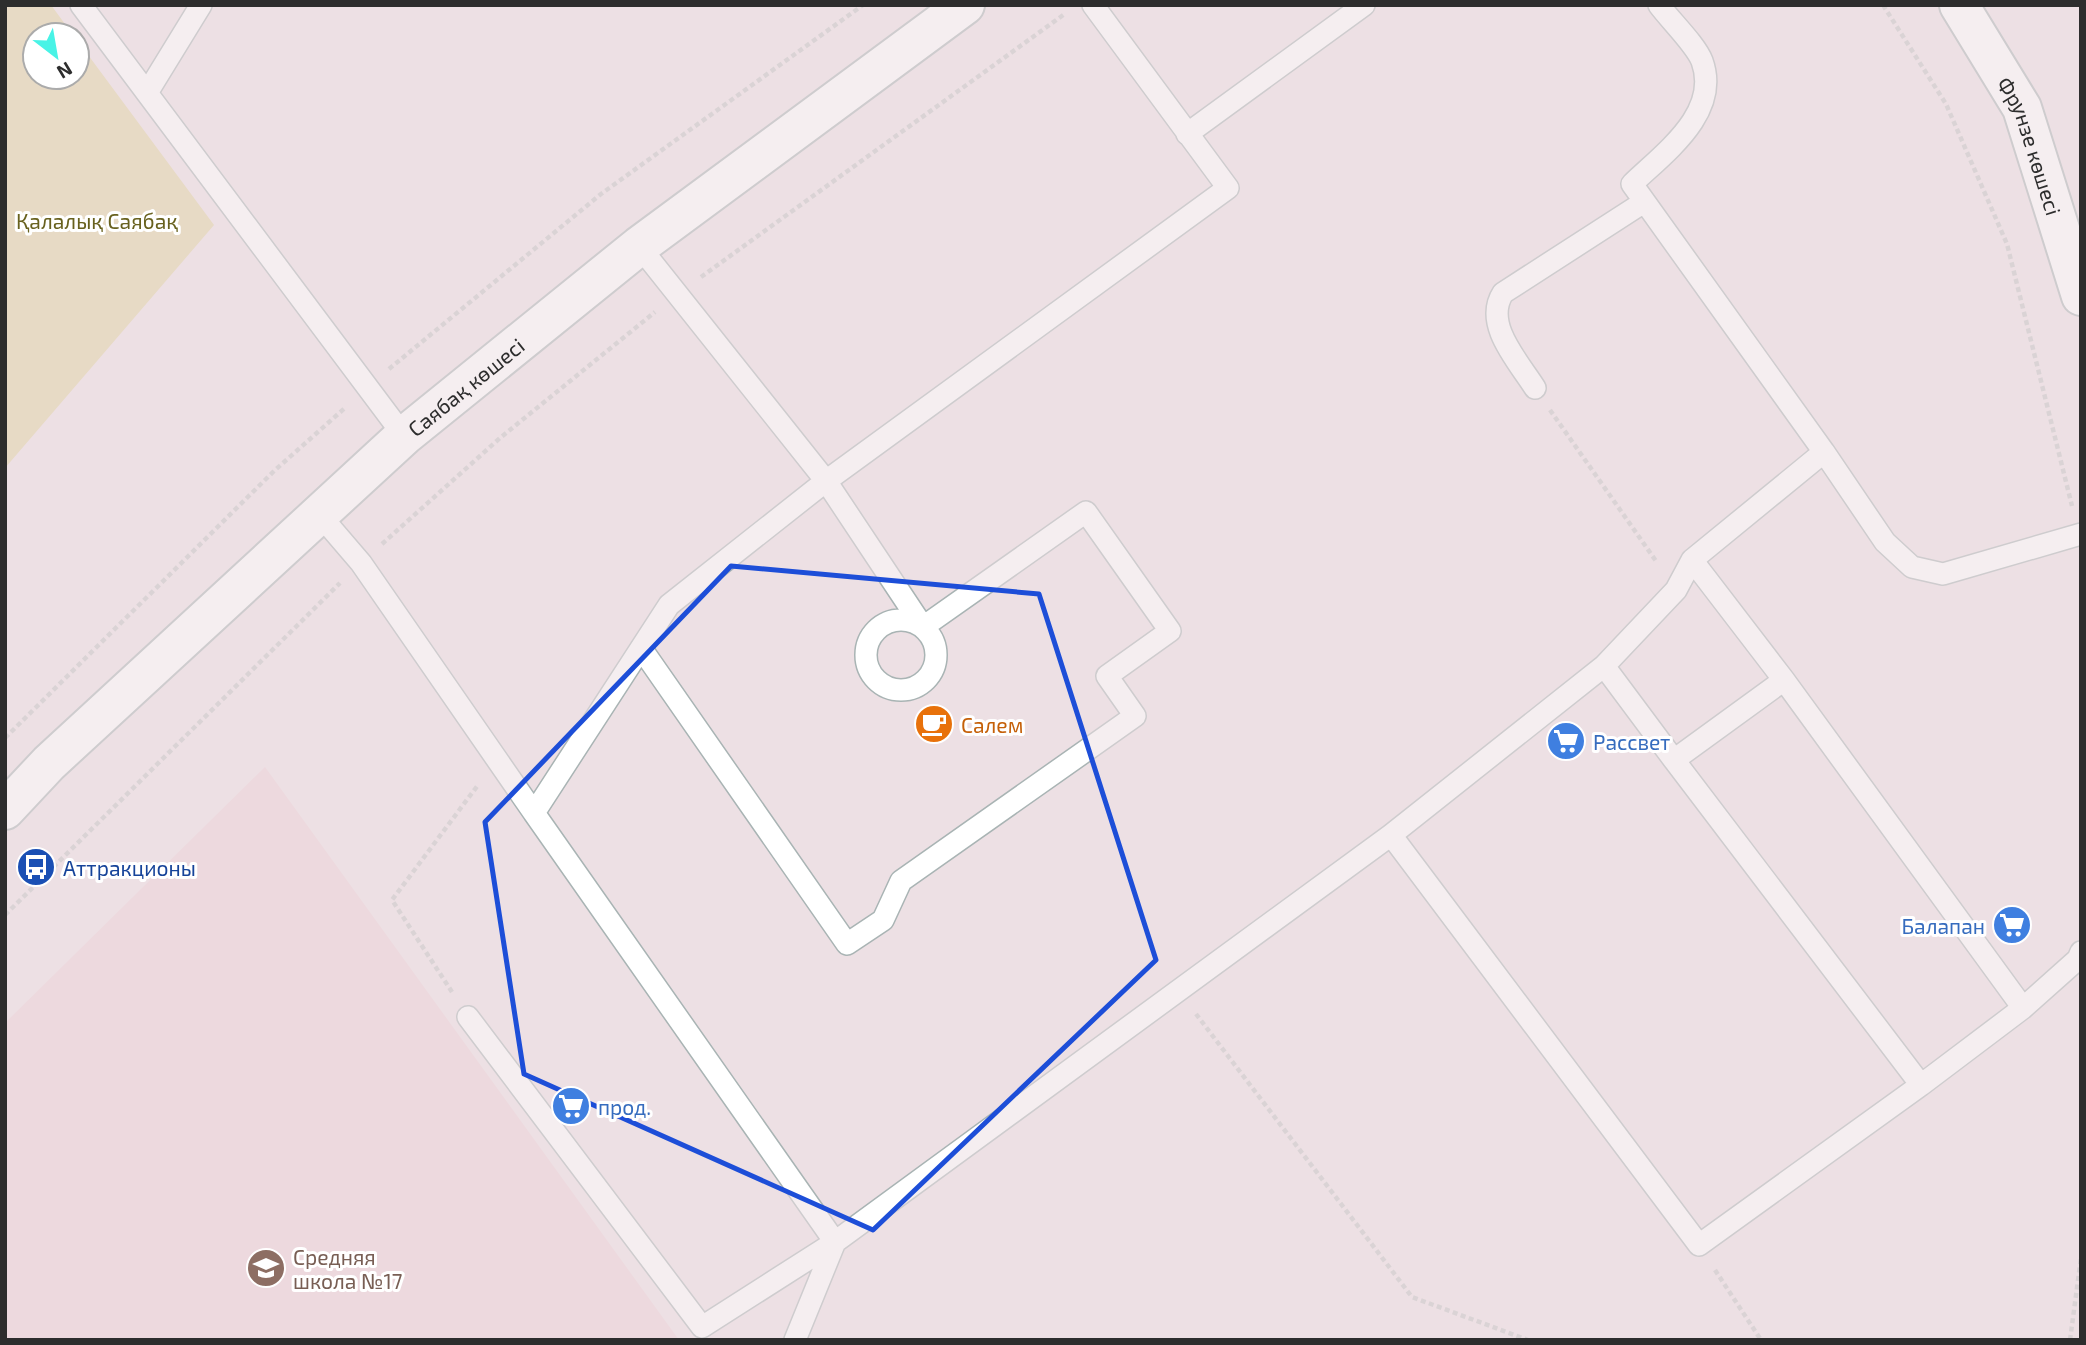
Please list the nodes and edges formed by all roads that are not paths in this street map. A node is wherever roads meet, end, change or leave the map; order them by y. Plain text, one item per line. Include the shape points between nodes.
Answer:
1 (81, 5) edge
2 (201, 5) edge
3 (965, 5) edge
4 (1093, 5) edge
5 (1364, 5) edge
6 (1659, 5) edge
7 (1959, 5) edge
8 (147, 93) junction
9 (1187, 134) junction
10 (1644, 202) junction
11 (639, 246) junction
12 (2081, 296) edge
13 (1535, 388) road end
14 (404, 436) junction
15 (1824, 452) junction
16 (826, 481) junction
17 (319, 514) junction
18 (2080, 534) edge
19 (1692, 560) junction
20 (641, 648) junction
21 (1604, 666) junction
22 (1784, 680) junction
23 (1674, 760) junction
24 (5, 810) edge
25 (534, 813) junction
26 (1391, 835) junction
27 (2081, 952) edge
28 (2023, 1008) junction
29 (468, 1017) road end
30 (1921, 1085) junction
31 (835, 1242) junction
32 (794, 1340) edge

1 - 8 lane
2 - 8 lane
3 - 11 street, Саябақ көшесі
4 - 9 lane
5 - 9 lane
6 - 10 lane via 1702,61 1705,101 1683,134 1632,184
7 - 12 street, Фрунзе көшесі via 2022,108
8 - 14 lane
9 - 16 lane via 1228,188
10 - 13 lane via 1503,293 1496,303 1495,323
10 - 15 lane
11 - 14 street, Саябақ көшесі
11 - 16 lane
14 - 17 street, Саябақ көшесі
15 - 18 lane via 1885,542 1912,567 1943,574
15 - 19 lane
16 - 20 lane via 669,605
16 - 20 lane via 923,626 1086,512 1170,631 1107,676 1135,716 901,881 883,920 847,944
17 - 24 street, Саябақ көшесі via 49,763
17 - 25 lane via 361,563
19 - 21 lane via 1676,590
19 - 22 lane
20 - 25 lane
21 - 23 lane
21 - 26 lane
22 - 23 lane
22 - 28 lane
23 - 30 lane
25 - 31 lane
26 - 30 lane via 1699,1245
26 - 31 lane
27 - 28 lane via 2078,960
28 - 30 lane
29 - 31 lane via 702,1327
31 - 32 lane

